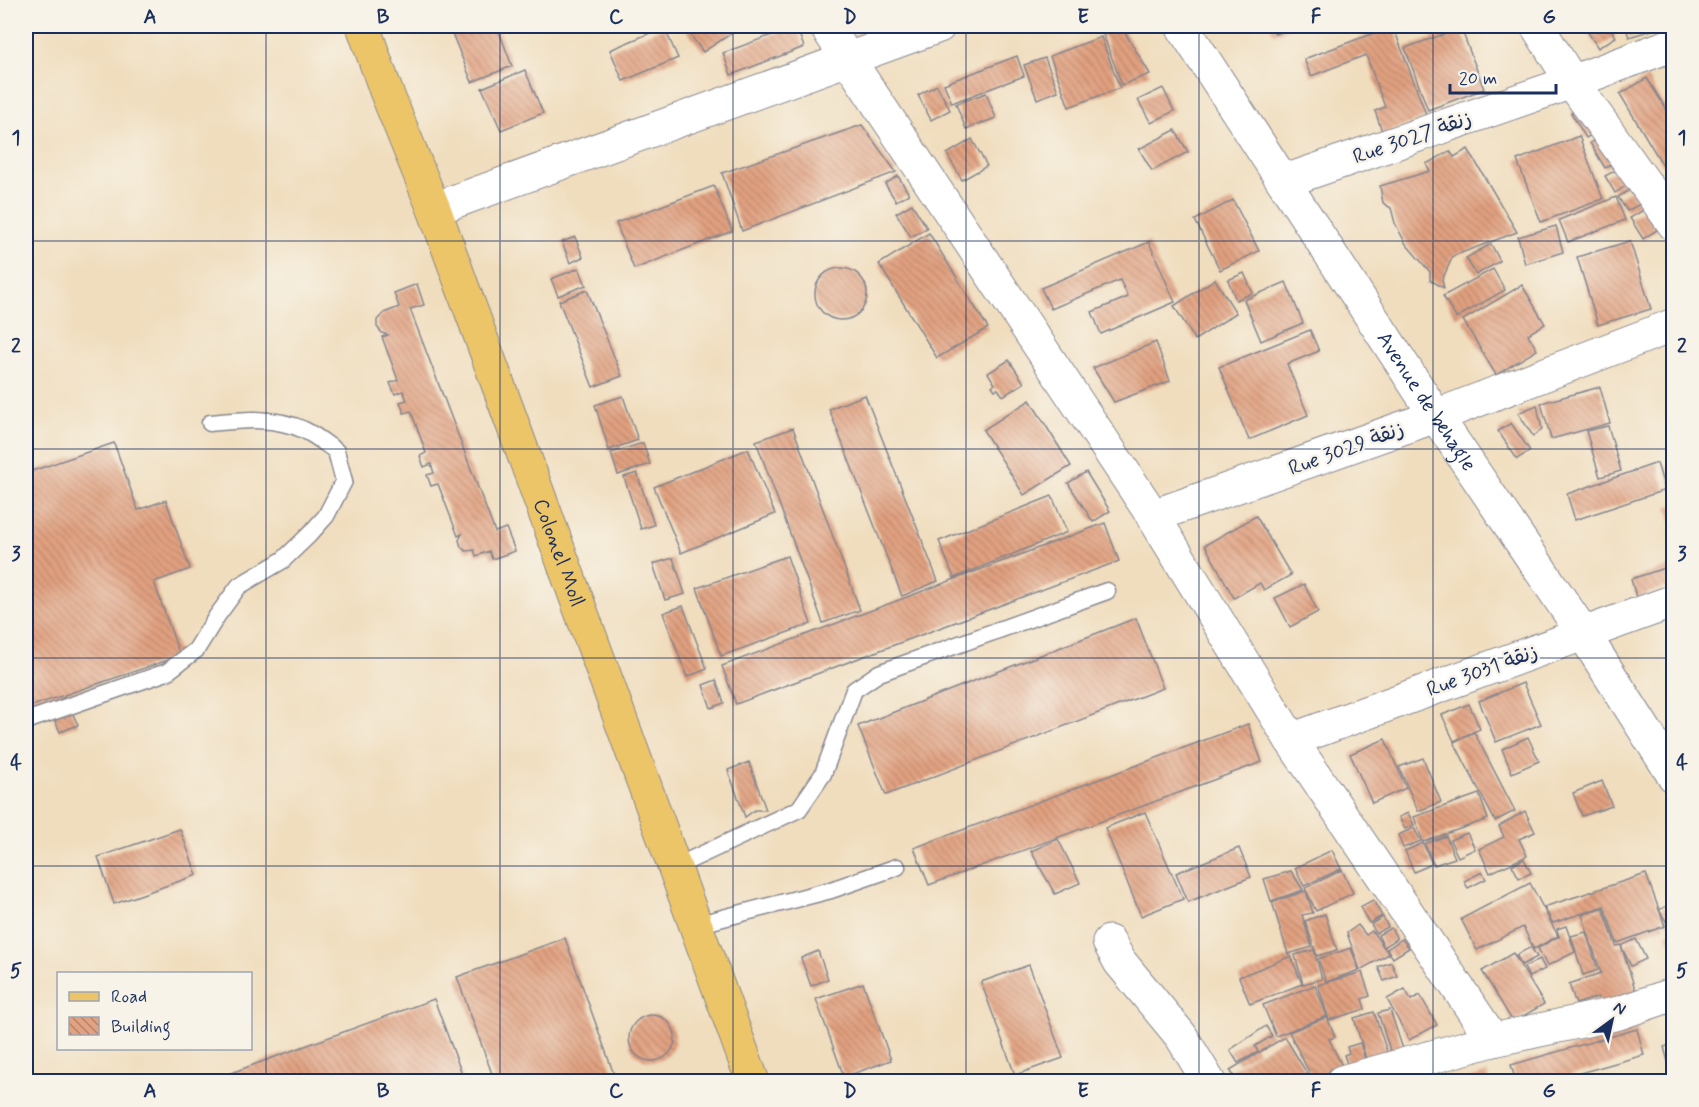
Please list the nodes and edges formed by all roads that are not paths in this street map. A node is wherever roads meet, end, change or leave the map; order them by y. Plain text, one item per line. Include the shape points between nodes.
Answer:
1 (363, 26) edge
2 (826, 26) edge
3 (939, 26) edge
4 (1182, 26) edge
5 (1537, 26) edge
6 (1674, 44) edge
7 (850, 59) junction
8 (1572, 82) junction
9 (1285, 181) junction
10 (434, 209) junction
11 (1674, 224) edge
12 (1674, 325) edge
13 (1436, 416) junction
14 (210, 423) dead end
15 (1153, 516) junction
16 (1107, 591) dead end
17 (1674, 601) edge
18 (1583, 633) junction
19 (26, 721) edge
20 (1291, 740) junction
21 (1674, 776) edge
22 (675, 867) junction
23 (897, 867) dead end
24 (696, 925) junction
25 (1109, 942) dead end
26 (1674, 994) edge
27 (1493, 1040) junction
28 (753, 1082) edge
29 (1209, 1082) edge
30 (1342, 1082) edge

1 - 10 main road, Colonel Moll
2 - 7 street
3 - 7 street
4 - 9 street, Avenue de behagle
5 - 8 street
6 - 8 street, Rue 3027 زنقة
7 - 10 street
7 - 15 street
8 - 9 street, Rue 3027 زنقة
8 - 11 street
9 - 13 street, Avenue de behagle
10 - 22 main road, Colonel Moll
12 - 13 street, Rue 3029 زنقة
13 - 15 street, Rue 3029 زنقة
13 - 18 street, Avenue de behagle
14 - 19 lane via 277,422 304,430 336,451 344,481 326,516 283,560 239,586 196,650 167,672
15 - 20 street
16 - 22 lane via 879,673 855,690 823,774 799,809
17 - 18 street, Rue 3031 زنقة
18 - 20 street, Rue 3031 زنقة
18 - 21 street, Avenue de behagle
20 - 27 street
22 - 24 main road, Colonel Moll
23 - 24 lane via 831,890
24 - 28 main road, Colonel Moll
25 - 29 street via 1120,963 1181,1036
26 - 27 street via 1619,1013
27 - 30 street

